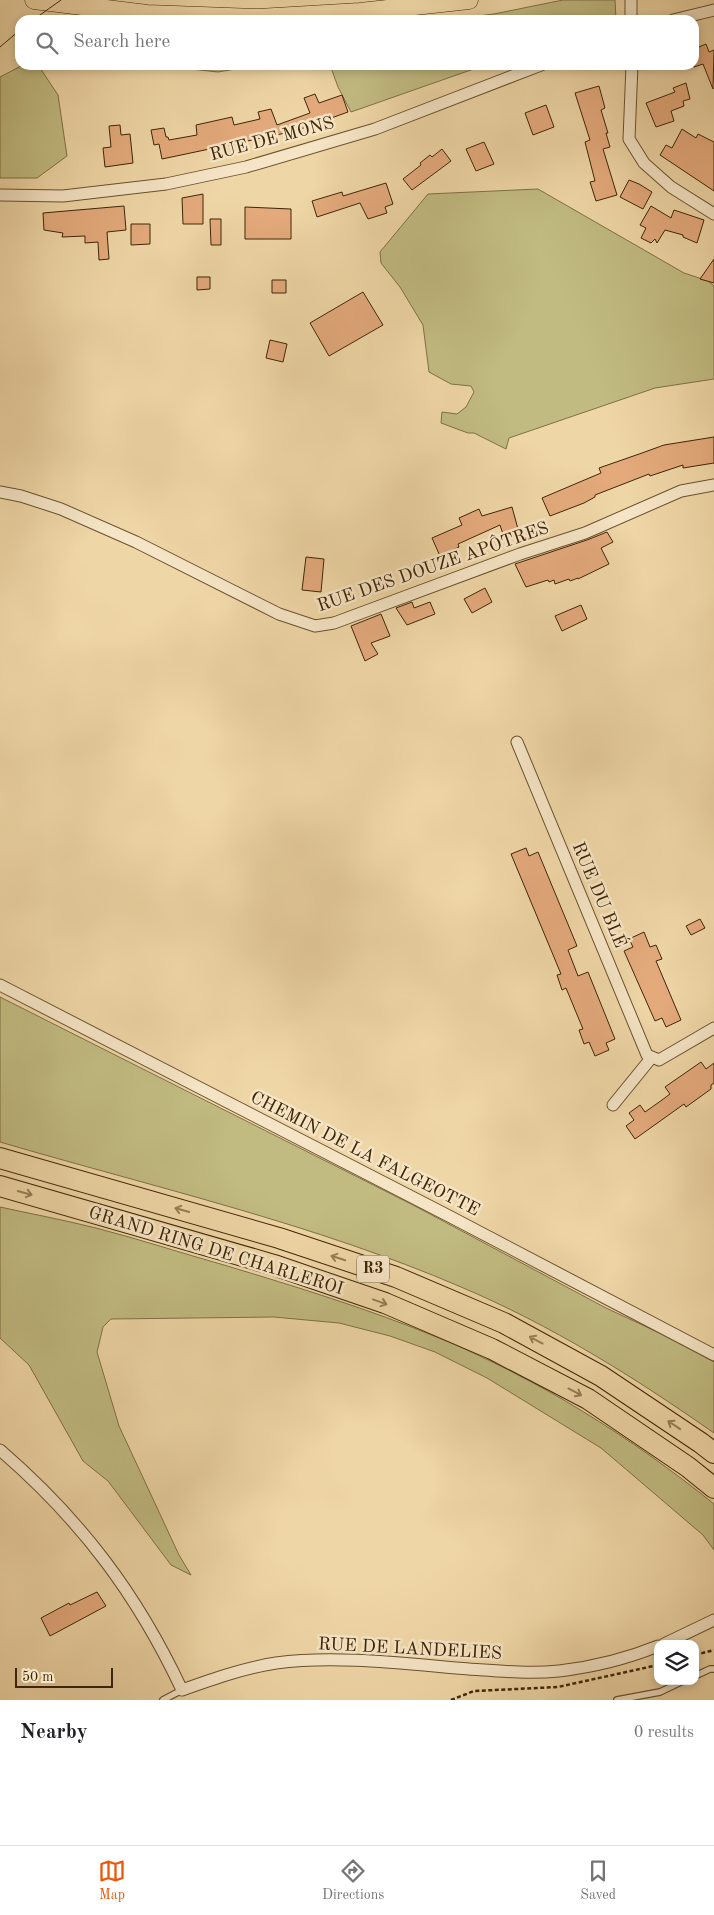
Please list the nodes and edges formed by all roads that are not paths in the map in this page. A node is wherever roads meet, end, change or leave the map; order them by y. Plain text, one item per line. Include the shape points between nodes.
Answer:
1 (34, 0) edge
2 (470, 0) edge
3 (714, 10) edge
4 (175, 15) edge
5 (309, 15) edge
6 (694, 15) edge
7 (528, 70) edge
8 (632, 70) edge
9 (0, 195) edge
10 (714, 214) edge
11 (714, 485) edge
12 (0, 492) edge
13 (517, 742) dead end
14 (0, 985) edge
15 (714, 1028) edge
16 (652, 1057) junction
17 (612, 1105) dead end
18 (0, 1158) edge
19 (0, 1186) edge
20 (714, 1355) edge
21 (0, 1450) edge
22 (714, 1453) edge
23 (714, 1488) edge
24 (714, 1620) edge
25 (672, 1640) edge
26 (654, 1647) edge
27 (714, 1670) edge
28 (699, 1674) edge
29 (675, 1685) edge
30 (182, 1690) junction
31 (163, 1700) edge
32 (617, 1700) edge

1 - 4 highway
2 - 5 highway
3 - 6 street
7 - 9 street, RUE DE MONS via 375,129 246,167 166,184 72,195
8 - 10 street via 630,139 644,163 670,187
11 - 12 street, RUE DES DOUZE APÔTRES via 681,492 586,533 334,623 315,626 279,614 136,542 61,509
13 - 16 street, RUE DU BLÉ via 647,1055
14 - 20 street, CHEMIN DE LA FALGEOTTE
15 - 16 street via 659,1060
16 - 17 street
22 -> 18 highway, GRAND RING DE CHARLEROI / R3 via 602,1376 504,1323 396,1277 279,1238
19 -> 23 highway, GRAND RING DE CHARLEROI / R3 via 274,1266 394,1307 492,1349 588,1399
21 - 30 street via 88,1537 132,1599
24 - 25 street
26 - 30 street, RUE DE LANDELIES via 615,1661 558,1671 508,1672 353,1662 276,1663 241,1670
27 - 28 lane
29 - 32 lane via 660,1692
30 - 31 lane, RUE DE LANDELIES

